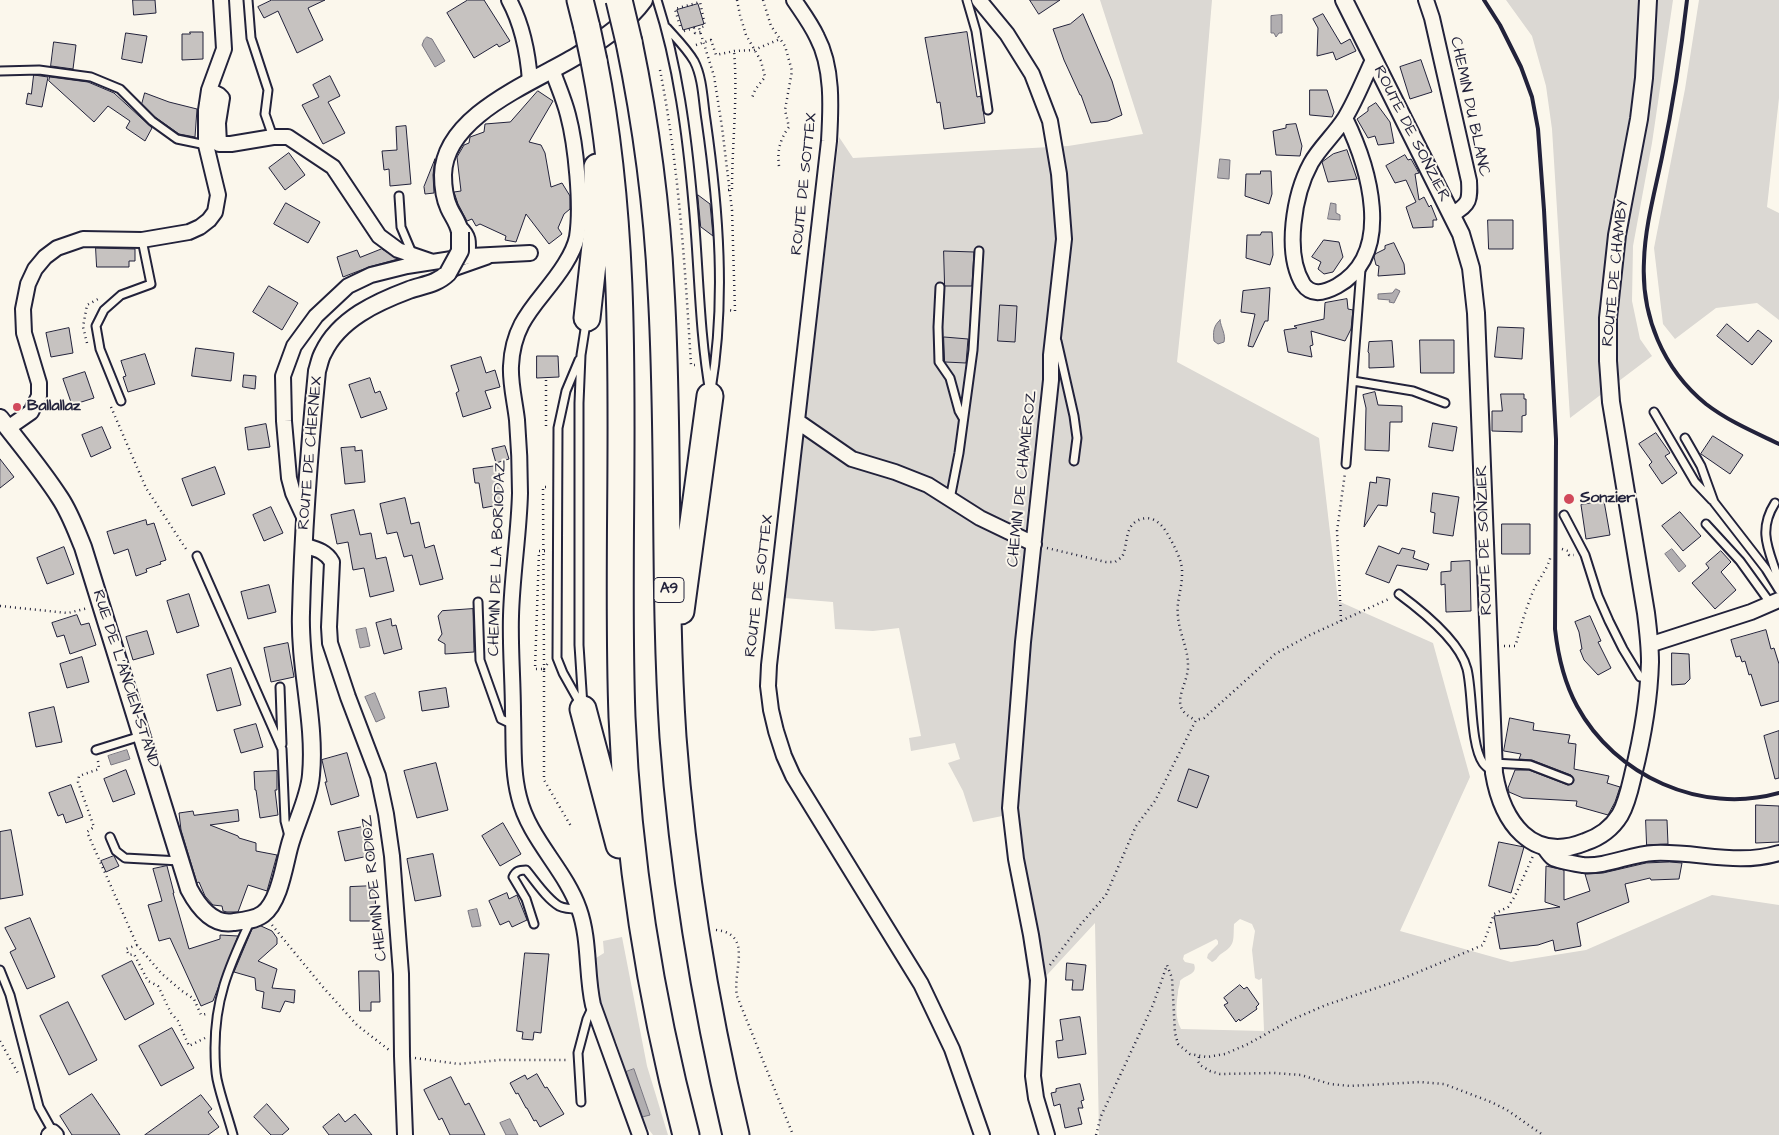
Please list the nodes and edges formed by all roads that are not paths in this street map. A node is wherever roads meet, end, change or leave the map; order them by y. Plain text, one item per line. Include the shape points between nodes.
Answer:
1 (221, 0) edge
2 (248, 0) edge
3 (509, 0) edge
4 (580, 0) edge
5 (619, 0) edge
6 (644, 0) edge
7 (657, 0) edge
8 (794, 0) edge
9 (967, 0) edge
10 (979, 0) edge
11 (1344, 0) edge
12 (1426, 0) edge
13 (1648, 0) edge
14 (666, 27) junction
15 (1373, 60) junction
16 (590, 64) junction
17 (552, 69) junction
18 (0, 71) edge
19 (530, 81) junction
20 (209, 90) junction
21 (988, 110) dead end
22 (1345, 118) junction
23 (273, 137) junction
24 (206, 145) junction
25 (400, 196) dead end
26 (1452, 214) junction
27 (459, 227) junction
28 (142, 240) junction
29 (979, 251) dead end
30 (530, 253) dead end
31 (412, 255) junction
32 (493, 255) junction
33 (471, 256) junction
34 (434, 262) junction
35 (1361, 266) junction
36 (448, 273) junction
37 (940, 287) dead end
38 (587, 318) joint
39 (1054, 331) junction
40 (581, 355) junction
41 (1353, 381) junction
42 (710, 396) junction
43 (121, 401) dead end
44 (1444, 403) dead end
45 (1654, 412) dead end
46 (963, 418) junction
47 (797, 421) junction
48 (4, 423) edge
49 (1685, 438) dead end
50 (1074, 461) dead end
51 (1346, 464) road end
52 (950, 499) junction
53 (1714, 502) junction
54 (1775, 503) dead end
55 (1564, 515) dead end
56 (305, 519) junction
57 (1706, 524) dead end
58 (1034, 544) junction
59 (303, 545) junction
60 (197, 556) road end
61 (1779, 582) edge
62 (1779, 590) edge
63 (1399, 594) road end
64 (478, 602) dead end
65 (1775, 602) edge
66 (1649, 645) junction
67 (1649, 671) junction
68 (280, 687) dead end
69 (672, 688) junction
70 (584, 709) junction
71 (514, 725) junction
72 (142, 735) junction
73 (282, 749) junction
74 (96, 750) road end
75 (1493, 768) junction
76 (1569, 780) dead end
77 (110, 837) dead end
78 (290, 841) junction
79 (1541, 846) junction
80 (1779, 853) edge
81 (180, 861) junction
82 (580, 909) junction
83 (247, 921) junction
84 (534, 924) dead end
85 (648, 966) junction
86 (0, 970) edge
87 (593, 1006) junction
88 (581, 1102) dead end
89 (53, 1134) edge
90 (233, 1135) edge
91 (405, 1135) edge
92 (640, 1135) edge
93 (686, 1135) edge
94 (736, 1135) edge
95 (982, 1135) edge
96 (1048, 1135) edge

1 - 20 street via 224,49
2 - 23 lane via 251,38 268,90 266,114
3 - 19 street via 517,15
4 - 16 highway, bridge via 587,28
5 - 69 highway, A9, bridge via 640,94 655,205 665,370
6 - 16 street via 613,31
7 - 14 lane
8 - 47 street, ROUTE DE SOTTEX via 818,37 825,57 831,111
9 - 21 lane via 976,31
10 - 39 street, CHEMIN DE CHAMÉROZ via 1007,34 1032,74 1050,121 1059,174 1064,239
11 - 15 street, ROUTE DE SONZIER
12 - 26 street, CHEMIN DU BLANC via 1469,181 1470,197
13 - 66 street, ROUTE DE CHAMBY via 1639,119 1617,235 1608,318 1608,361 1611,402
14 - 42 lane via 686,143
14 - 42 lane via 694,61 714,191 720,280 716,360
15 - 22 street
15 - 26 street, ROUTE DE SONZIER
16 - 17 street
16 - 38 highway via 597,228
16 - 85 highway via 611,165 620,287 620,621 626,783
17 - 19 street
17 - 71 street, CHEMIN DE LA BORIODAZ via 568,115 576,162 578,204 572,253 531,307 514,344 511,367 520,491 511,616
18 - 24 lane via 39,70 91,77 120,90 152,121 177,139
19 - 27 street via 479,114 451,145 443,172 443,189
20 - 23 street via 222,98 218,123 220,144
20 - 24 street
22 - 35 street via 1356,140 1373,213 1370,242
22 - 35 street via 1312,162 1299,193 1293,229 1296,265 1308,289 1322,292 1341,284
23 - 31 street via 288,136 333,167 379,236 398,250
24 - 28 street via 217,186 215,212 189,232
25 - 31 lane via 401,227
26 - 75 street, ROUTE DE SONZIER via 1467,252 1474,285
27 - 33 lane via 468,231 472,241
27 - 36 street, bridge via 460,250
28 - 43 lane via 151,284 121,294 104,310 96,326 100,349
28 - 48 street via 96,238 76,241 57,248 34,269 24,297 23,322 39,382 38,396 31,412
29 - 46 lane via 973,350
30 - 32 street
31 - 34 street
32 - 33 street
32 - 36 lane
33 - 34 street
34 - 56 street via 371,275 348,286 316,316 294,346 283,376 284,420 289,478
35 - 41 lane
36 - 56 street, ROUTE DE CHERNEX via 435,282 385,299 355,316 336,334 324,352 317,371
37 - 46 lane via 939,362 950,378
38 - 40 lane
39 - 50 lane via 1074,416 1077,438
39 - 58 street, CHEMIN DE CHAMÉROZ
40 - 70 lane via 580,645
40 - 70 lane via 566,391 558,428 557,651 560,668
41 - 44 lane via 1413,391
41 - 51 lane
42 - 69 highway
45 - 53 lane via 1695,482
46 - 52 lane
47 - 52 street via 852,459 928,485
47 - 95 street, ROUTE DE SOTTEX via 768,665 776,732 793,776 921,984 952,1049
48 - 72 street, RUE DE L'ANCIEN-STAND via 61,499 75,527
49 - 53 lane via 1701,466
52 - 58 street via 980,518
53 - 62 lane
54 - 61 lane via 1765,527 1766,547
55 - 67 lane via 1585,555 1598,596 1623,649 1640,677
56 - 59 street, ROUTE DE CHERNEX
57 - 65 lane
58 - 96 street, CHEMIN DE CHAMÉROZ via 1010,808 1038,980 1033,1076 1036,1098
59 - 78 street, ROUTE DE CHERNEX via 301,647 312,735 311,777
59 - 91 street, CHEMIN DE RODIOZ via 320,550 332,562 330,643 378,776 386,814 401,974
60 - 73 lane
63 - 75 lane via 1428,616 1459,651 1467,669 1477,747 1483,763
64 - 71 lane via 480,660 501,719
65 - 66 street
66 - 67 street, ROUTE DE CHAMBY
67 - 79 street via 1638,753 1621,813 1611,827 1594,839 1559,848
68 - 73 lane
69 - 94 highway, A9 via 677,780 692,909 712,1030
70 - 85 highway
71 - 82 street, CHEMIN DE LA BORIODAZ via 518,796 542,845
72 - 74 lane
72 - 81 street, RUE DE L'ANCIEN-STAND
73 - 78 lane via 285,821
75 - 76 lane via 1530,765
75 - 79 street, ROUTE DE SONZIER via 1497,791 1514,826
77 - 81 lane via 116,851 125,858
78 - 83 street, ROUTE DE CHERNEX via 274,901 264,913
79 - 80 street via 1553,858 1584,865 1652,853 1726,858 1763,858
81 - 83 street, RUE DE L'ANCIEN-STAND via 189,889 202,909 219,921
82 - 84 lane via 558,905 526,870 521,870 513,877 526,899
82 - 87 street, CHEMIN DE LA BORIODAZ
83 - 90 lane via 248,926 227,972 217,1011 215,1035 217,1078
85 - 93 highway
86 - 89 lane via 10,995 38,1107
87 - 88 lane via 578,1053
87 - 92 street, CHEMIN DE LA BORIODAZ

